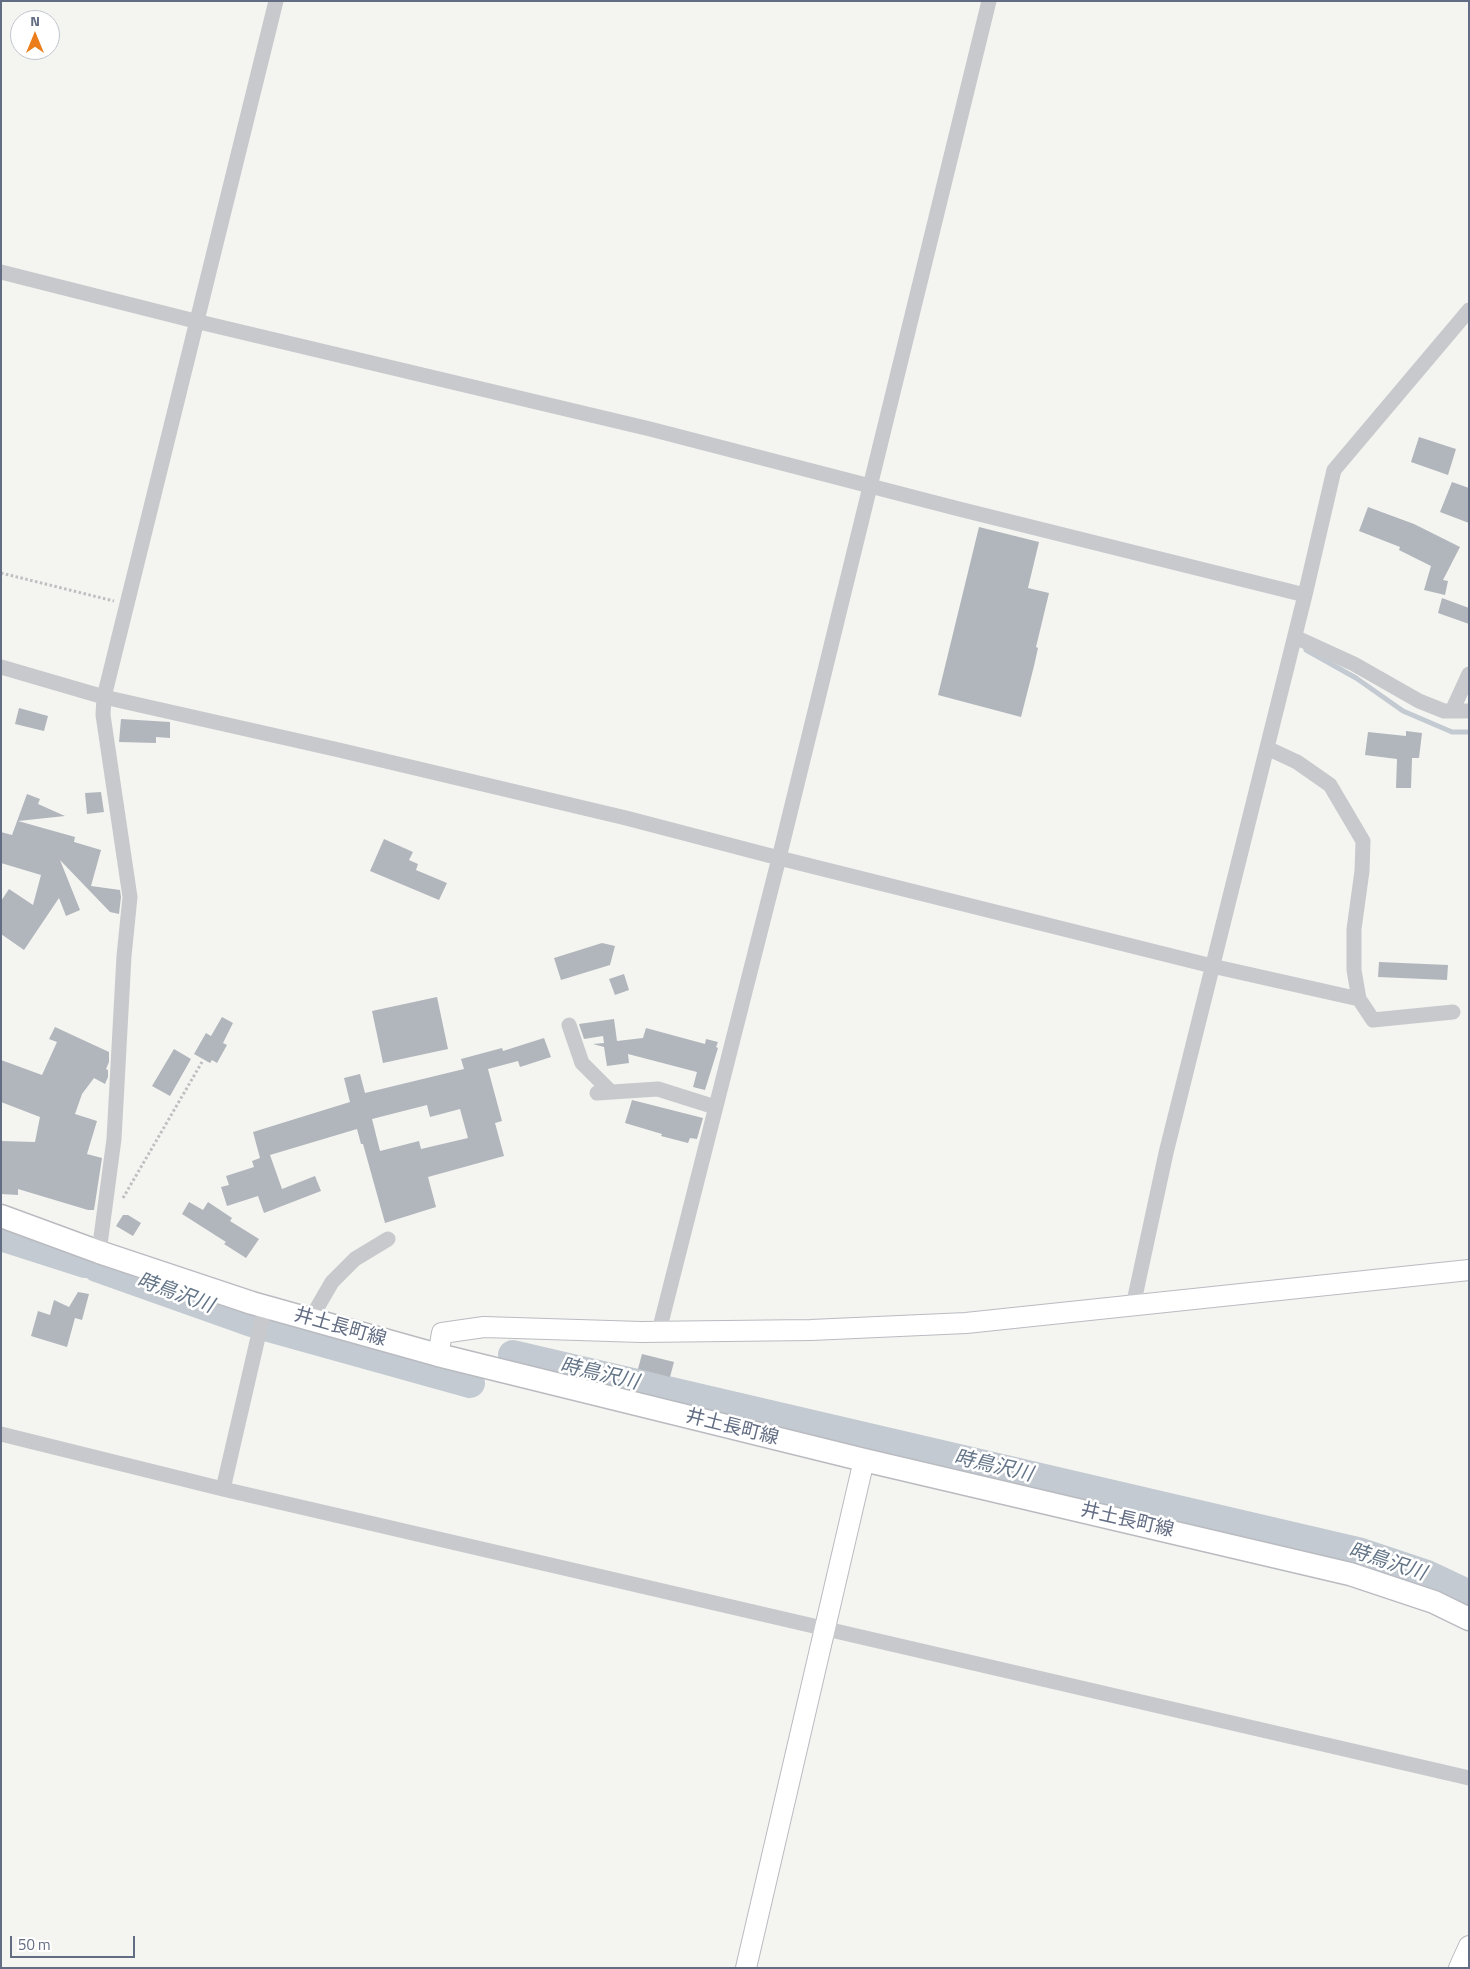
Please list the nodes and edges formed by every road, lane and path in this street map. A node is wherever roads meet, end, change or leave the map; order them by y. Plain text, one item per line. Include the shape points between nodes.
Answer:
1 (276, 1) edge
2 (989, 1) edge
3 (1, 272) edge
4 (1469, 310) edge
5 (195, 322) junction
6 (869, 486) junction
7 (1, 574) edge
8 (1306, 595) junction
9 (126, 604) junction
10 (1295, 636) junction
11 (1, 667) edge
12 (1469, 674) edge
13 (104, 697) junction
14 (1452, 711) junction
15 (1469, 711) edge
16 (1267, 748) junction
17 (779, 858) junction
18 (1212, 966) junction
19 (1359, 999) junction
20 (1453, 1012) dead end
21 (569, 1025) dead end
22 (202, 1062) dead end
23 (715, 1107) junction
24 (120, 1203) dead end
25 (1, 1216) edge
26 (388, 1239) dead end
27 (99, 1252) junction
28 (1469, 1270) edge
29 (1133, 1306) junction
30 (265, 1307) junction
31 (310, 1320) junction
32 (659, 1332) junction
33 (438, 1355) junction
34 (1, 1434) edge
35 (864, 1460) junction
36 (223, 1489) junction
37 (1469, 1619) edge
38 (825, 1629) junction
39 (1469, 1778) edge
40 (746, 1968) edge

1 - 5 street
2 - 6 street
3 - 5 street
4 - 8 street via 1334,470
5 - 6 street via 650,430
5 - 9 street
6 - 8 street
6 - 17 street
7 - 9 path
8 - 10 street
9 - 13 street
10 - 14 street via 1354,664 1419,701
10 - 16 street
11 - 13 street
12 - 14 street
13 - 17 street via 607,813
13 - 27 street via 103,715 130,897 114,1139
14 - 15 street
16 - 18 street
16 - 19 street via 1297,762 1330,785 1363,841 1354,929 1354,970
17 - 18 street
17 - 23 street
18 - 19 street
18 - 29 street
19 - 20 street via 1373,1020
21 - 23 street via 582,1064 604,1092 658,1089
22 - 24 path
23 - 32 street
25 - 27 main road, 井土長町線
26 - 31 street via 355,1259 332,1282
27 - 30 main road, 井土長町線
28 - 29 street
29 - 32 street via 966,1323
30 - 31 main road, 井土長町線
30 - 36 street
31 - 33 main road, 井土長町線
32 - 33 street via 484,1327 442,1333
33 - 35 main road, 井土長町線
34 - 36 street
35 - 37 main road, 井土長町線 via 1350,1574 1434,1602
35 - 38 street
36 - 38 street
38 - 39 street
38 - 40 street

